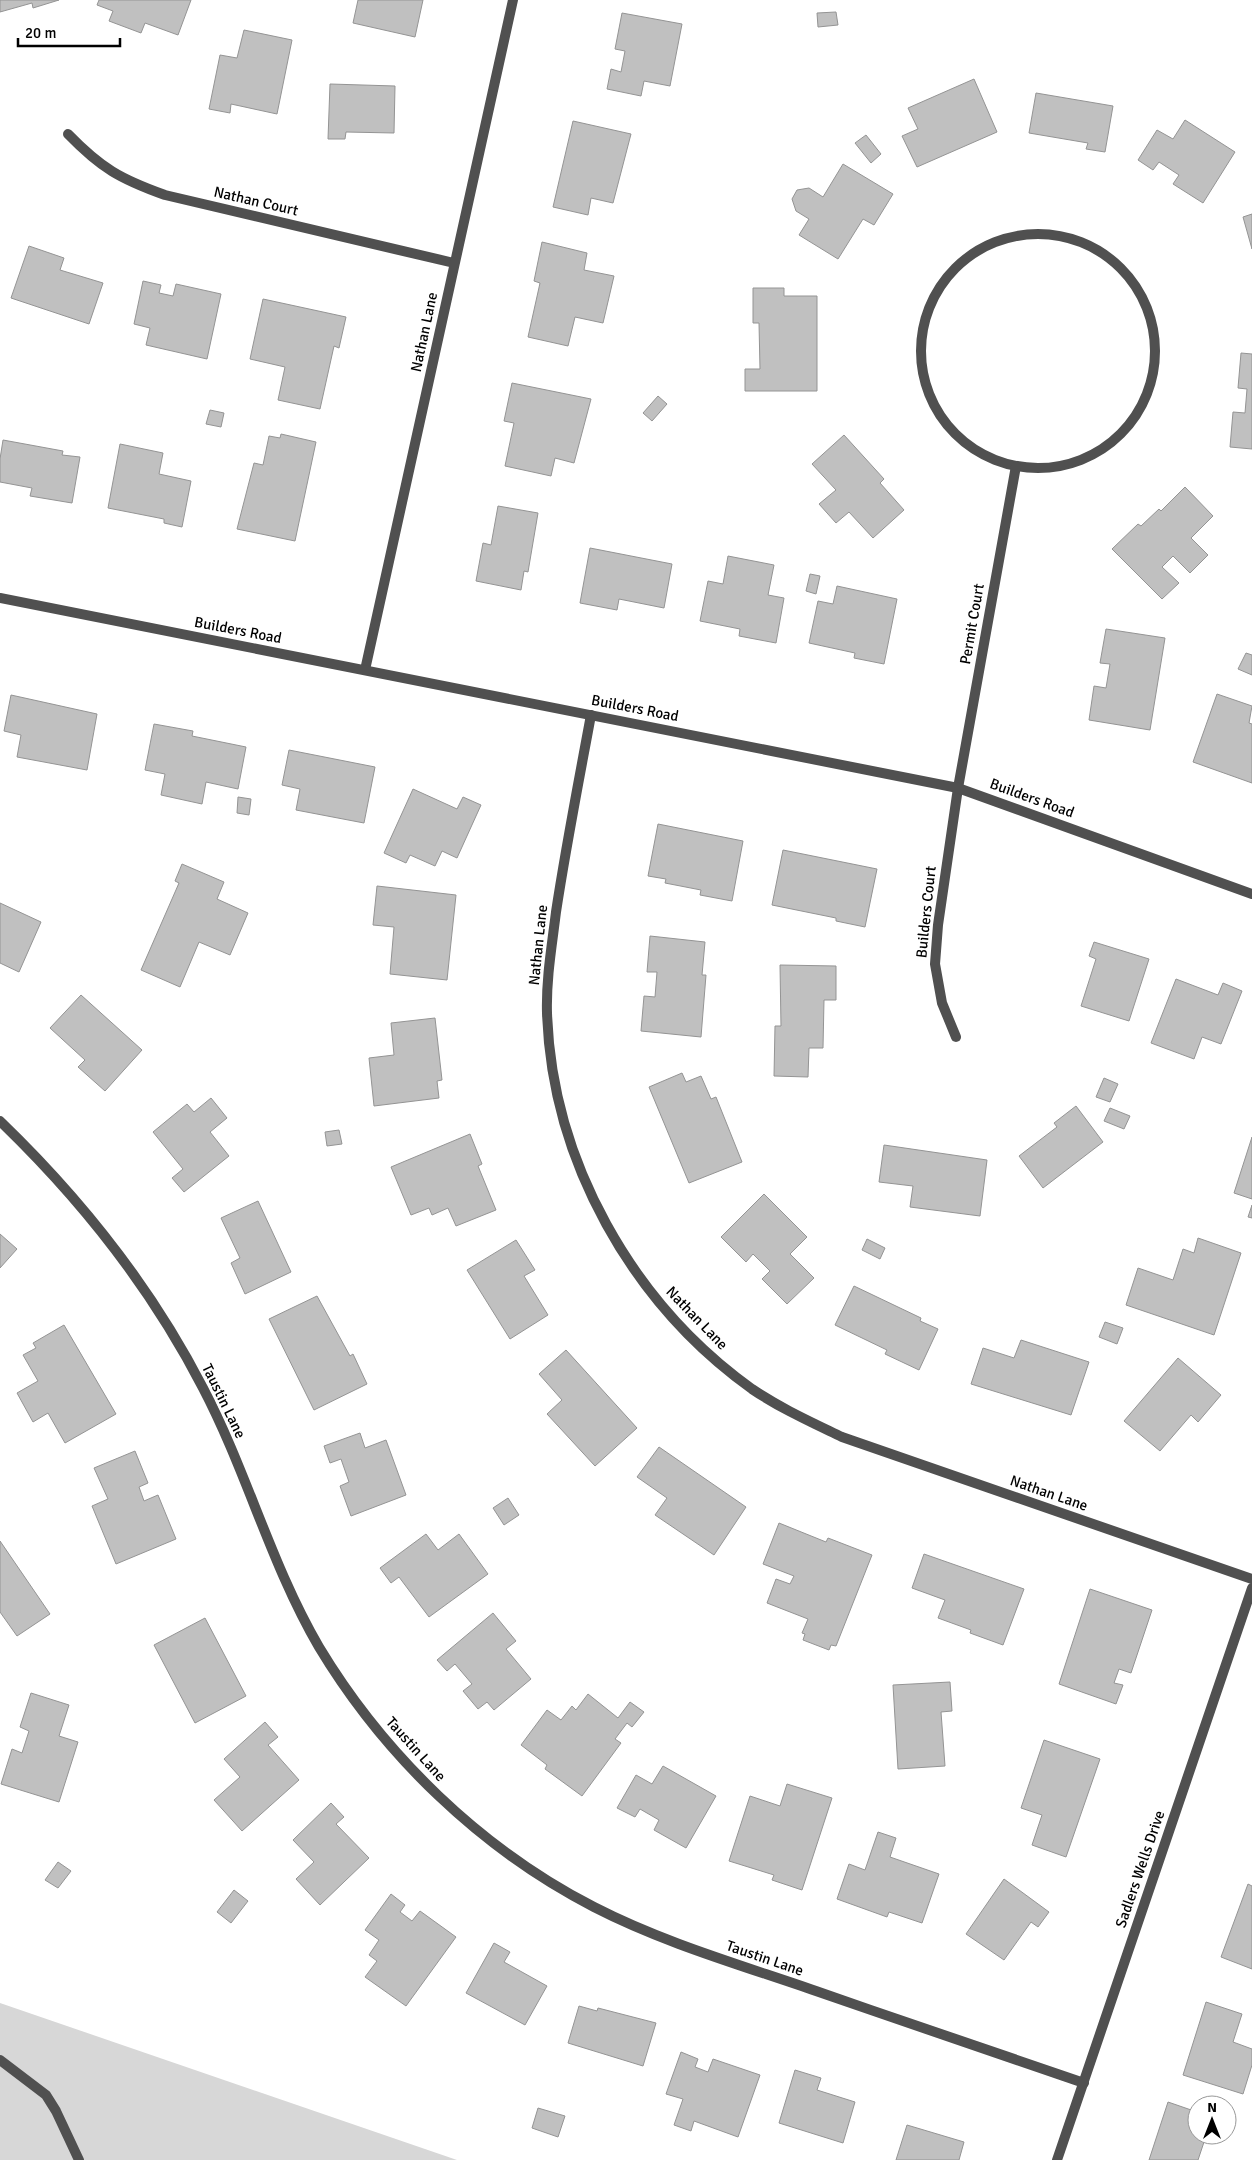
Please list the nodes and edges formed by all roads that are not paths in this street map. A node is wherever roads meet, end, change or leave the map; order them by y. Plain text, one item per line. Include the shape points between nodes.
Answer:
1 (513, 0) edge
2 (68, 134) dead end
3 (454, 263) junction
4 (1016, 466) junction
5 (0, 598) edge
6 (365, 670) junction
7 (592, 715) junction
8 (958, 788) junction
9 (1252, 894) edge
10 (956, 1037) dead end
11 (0, 1122) edge
12 (1252, 1578) edge
13 (1252, 1588) edge
14 (0, 2060) edge
15 (1084, 2083) junction
16 (79, 2160) edge
17 (1057, 2160) edge

1 - 3 street, Nathan Lane
2 - 3 street, Nathan Court via 94,160 129,182 165,196
3 - 6 street, Nathan Lane
4 - 4 street via 1046,468 1076,462 1104,448 1125,430 1142,405 1154,375 1156,343 1150,313 1136,285 1115,261 1089,245 1058,234 1026,233 994,242 968,256 945,279 929,306 922,335 921,364 927,391 942,419 966,443 992,459
4 - 8 street, Permit Court
5 - 6 street, Builders Road
6 - 7 street, Builders Road
7 - 8 street, Builders Road
7 - 12 street, Nathan Lane via 560,883 549,963 547,1013 553,1069 569,1137 589,1190 618,1244 664,1309 705,1351 752,1388 779,1406 842,1437
8 - 9 street, Builders Road
8 - 10 street, Builders Court via 935,964 942,1003
11 - 15 street, Taustin Lane via 46,1165 103,1230 160,1311 204,1390 238,1464 283,1578 319,1646 358,1706 411,1769 470,1824 532,1871 660,1938
13 - 15 street, Sadlers Wells Drive
14 - 16 street via 46,2096
15 - 17 street, Sadlers Wells Drive

